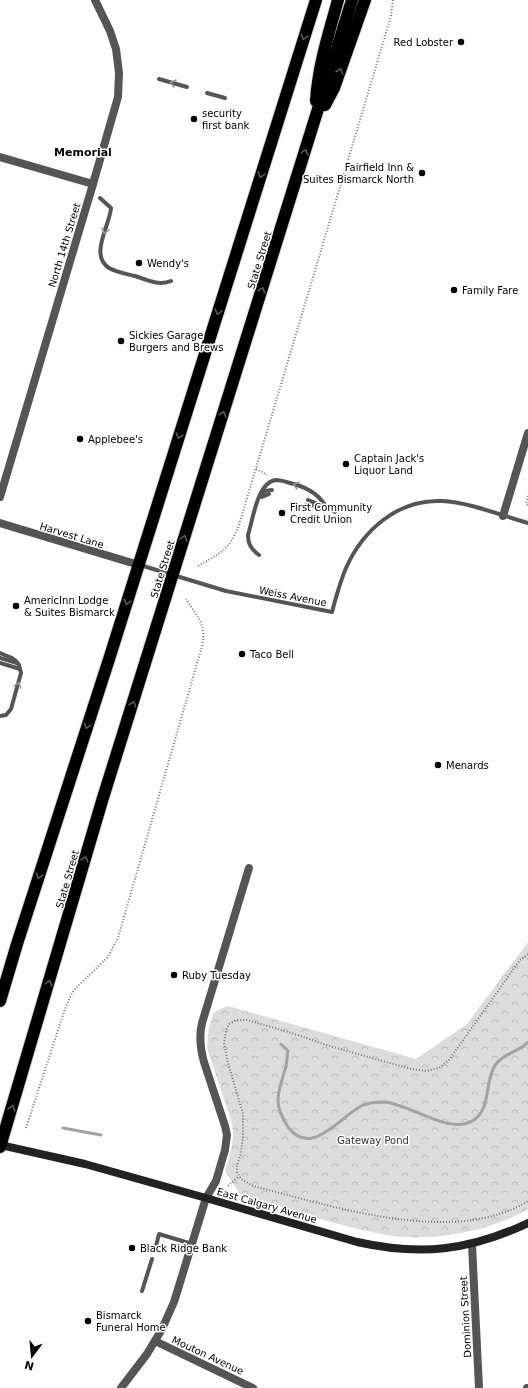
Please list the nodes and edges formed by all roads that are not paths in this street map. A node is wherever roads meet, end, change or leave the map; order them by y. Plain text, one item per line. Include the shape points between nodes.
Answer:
1 (95, 0) edge
2 (316, 0) edge
3 (338, 0) edge
4 (352, 0) edge
5 (365, 0) edge
6 (159, 79) dead end
7 (187, 87) dead end
8 (206, 93) dead end
9 (225, 98) dead end
10 (316, 116) junction
11 (311, 131) junction
12 (0, 157) edge
13 (93, 184) junction
14 (100, 198) dead end
15 (170, 281) dead end
16 (528, 433) edge
17 (272, 490) dead end
18 (269, 494) dead end
19 (0, 497) edge
20 (308, 500) dead end
21 (258, 502) junction
22 (306, 505) dead end
23 (326, 507) junction
24 (334, 512) dead end
25 (503, 516) junction
26 (0, 523) edge
27 (528, 523) edge
28 (259, 555) dead end
29 (139, 565) junction
30 (173, 575) junction
31 (0, 653) edge
32 (0, 658) edge
33 (0, 663) edge
34 (19, 667) junction
35 (0, 716) edge
36 (249, 868) dead end
37 (0, 1001) edge
38 (0, 1146) edge
39 (206, 1198) junction
40 (528, 1223) edge
41 (193, 1244) junction
42 (472, 1244) junction
43 (156, 1246) dead end
44 (152, 1258) dead end
45 (142, 1290) dead end
46 (155, 1341) junction
47 (121, 1388) edge
48 (253, 1388) edge
49 (479, 1388) edge

1 - 13 street, North 14th Street via 113,40 119,73 115,109
2 -> 29 highway
3 - 10 highway via 317,83
4 - 10 highway, State Street
11 -> 5 highway via 334,88
7 -> 6 lane
8 - 9 lane
10 - 11 highway, State Street
30 -> 11 highway, State Street
12 - 13 street
13 - 19 street, North 14th Street
14 -> 15 lane via 111,208 100,250 105,265 112,270 156,282
16 - 25 street
17 - 21 lane via 263,493
18 - 21 lane
20 - 23 lane
23 -> 21 lane via 315,494 303,487 282,481 266,484
21 - 28 lane via 248,540 251,548
22 - 23 lane
23 - 24 lane
25 - 27 lane, Weiss Avenue
25 - 30 lane, Weiss Avenue via 442,501 414,504 388,516 367,534 352,556 332,612 226,591
26 - 29 street, Harvest Lane
29 - 30 lane, Weiss Avenue
29 -> 37 highway
38 -> 30 highway, State Street via 102,802
31 - 34 lane via 12,658
32 - 34 lane
33 - 34 lane
35 -> 34 lane via 6,715 11,709 20,677
36 - 39 street via 201,1029 201,1053 226,1135 225,1150 216,1181
38 - 39 street, East Calgary Avenue via 85,1164
39 - 41 street
39 - 42 street, East Calgary Avenue via 381,1248 427,1250
40 - 42 street, East Calgary Avenue via 500,1236
41 - 43 lane via 159,1234
41 - 46 street via 174,1302
42 - 49 street, Dominion Street
44 - 45 lane
46 - 47 street via 138,1368
46 - 48 street, Mouton Avenue

